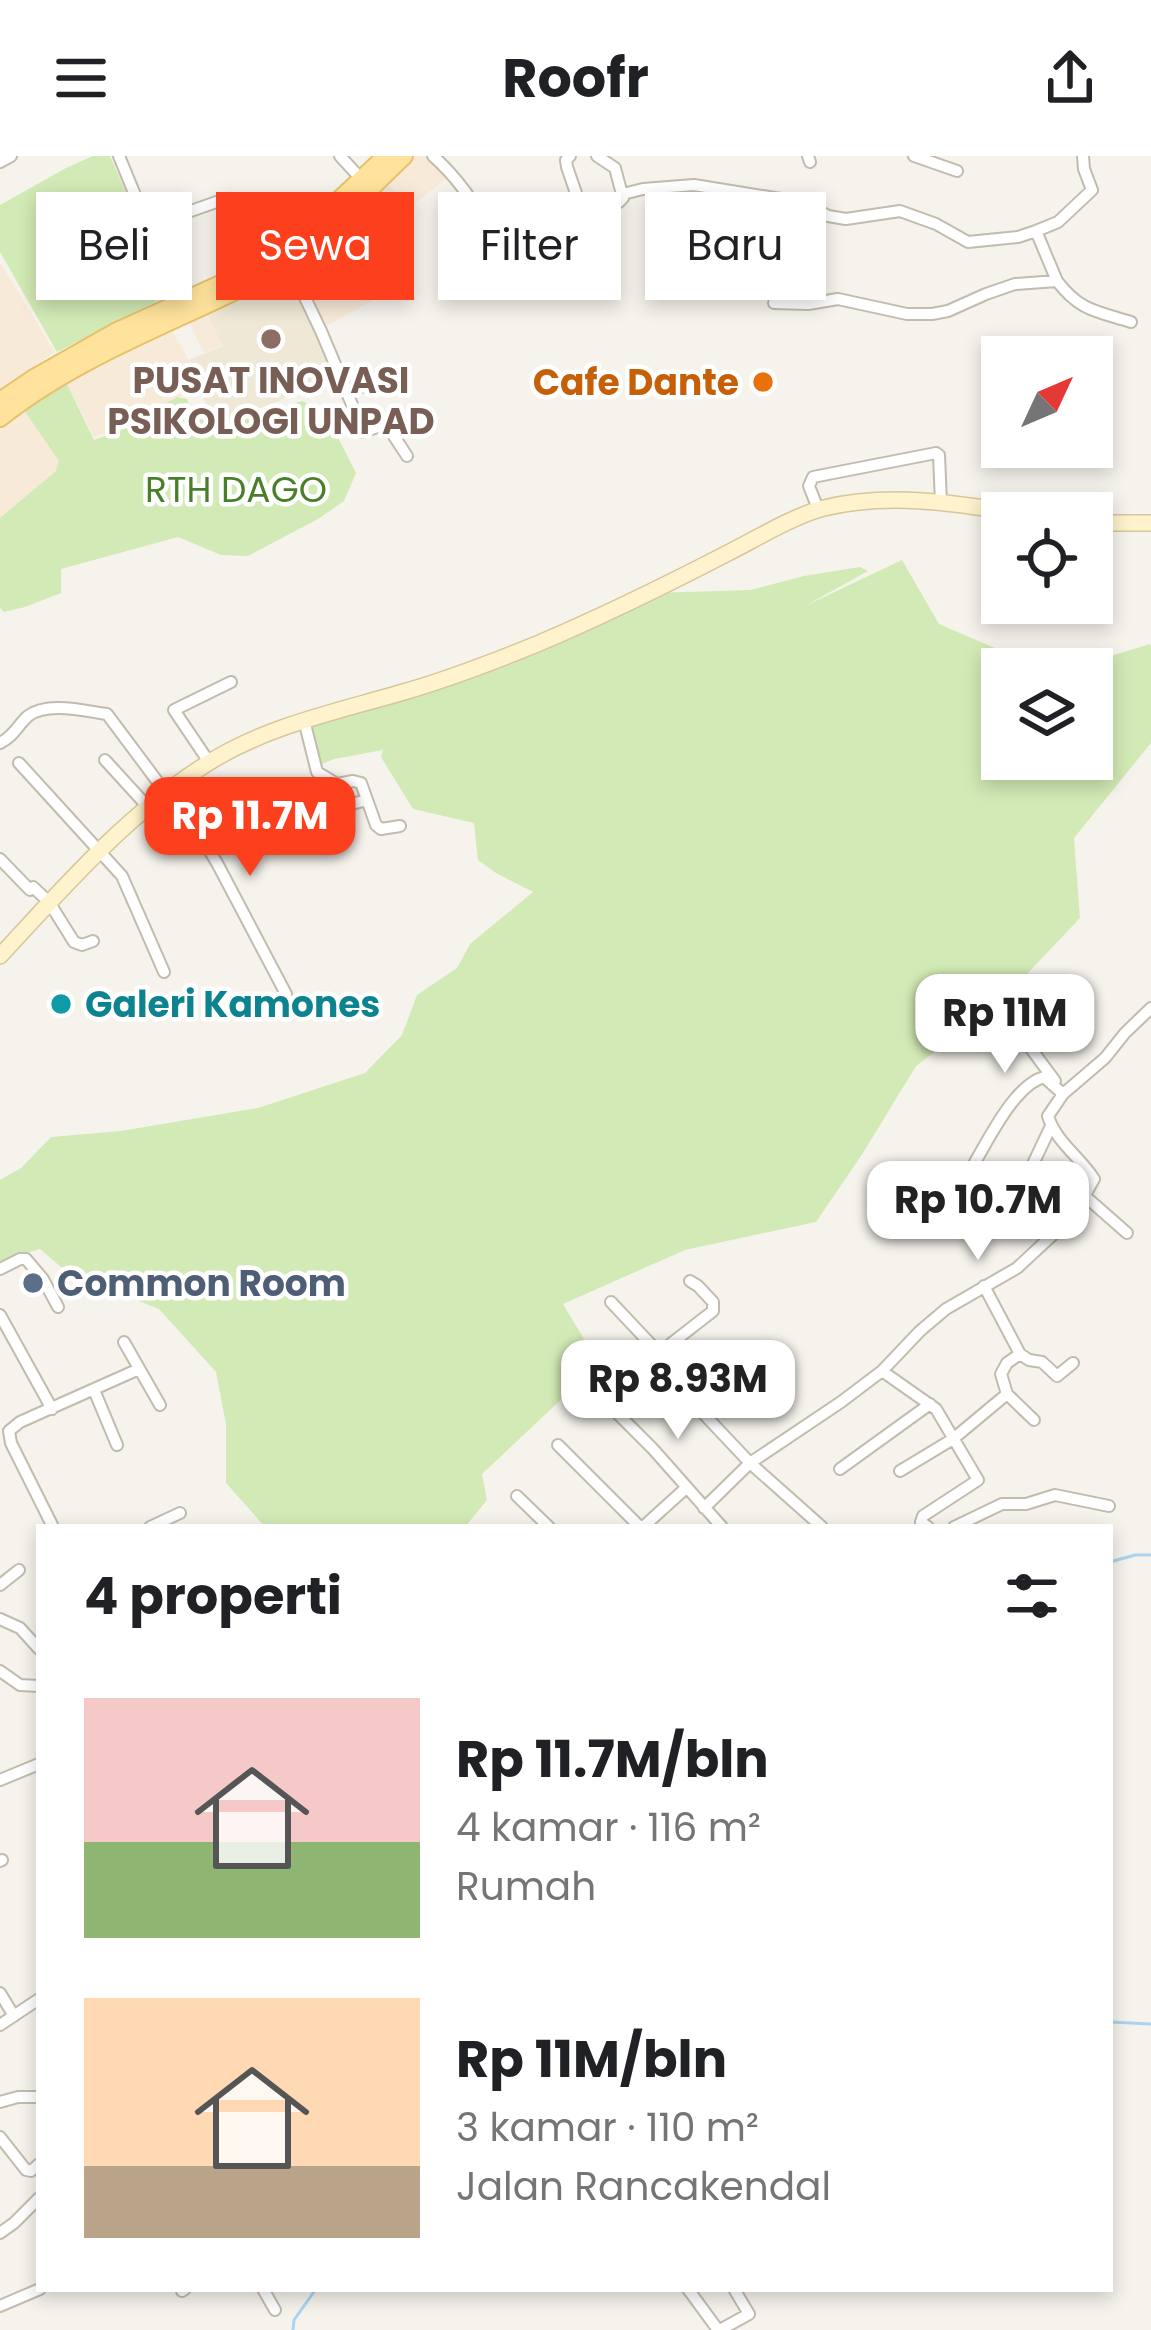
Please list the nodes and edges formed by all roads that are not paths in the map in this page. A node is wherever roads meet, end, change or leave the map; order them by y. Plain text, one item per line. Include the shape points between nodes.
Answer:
1 (11, 156) edge
2 (119, 156) edge
3 (340, 156) edge
4 (386, 156) edge
5 (404, 156) edge
6 (433, 156) edge
7 (570, 156) edge
8 (597, 156) edge
9 (914, 156) edge
10 (1083, 156) edge
11 (0, 161) edge
12 (957, 171) dead end
13 (365, 183) junction
14 (134, 192) edge
15 (357, 192) edge
16 (467, 192) edge
17 (576, 192) edge
18 (622, 194) joint
19 (1036, 231) junction
20 (1058, 281) junction
21 (216, 294) edge
22 (185, 300) edge
23 (306, 300) edge
24 (774, 303) dead end
25 (188, 306) junction
26 (1131, 322) dead end
27 (377, 378) dead end
28 (347, 394) junction
29 (0, 401) edge
30 (0, 418) edge
31 (407, 457) dead end
32 (934, 502) junction
33 (818, 509) junction
34 (981, 509) edge
35 (1113, 523) edge
36 (1151, 523) edge
37 (231, 682) dead end
38 (304, 720) junction
39 (0, 743) edge
40 (106, 760) dead end
41 (208, 762) junction
42 (19, 763) dead end
43 (169, 791) junction
44 (367, 800) junction
45 (147, 806) junction
46 (253, 814) dead end
47 (400, 826) dead end
48 (100, 849) junction
49 (0, 860) edge
50 (49, 902) junction
51 (93, 941) dead end
52 (0, 956) edge
53 (164, 972) dead end
54 (286, 994) dead end
55 (1151, 1008) edge
56 (1006, 1015) dead end
57 (1066, 1092) junction
58 (1051, 1126) junction
59 (975, 1162) dead end
60 (1022, 1185) dead end
61 (1085, 1197) junction
62 (1127, 1233) dead end
63 (0, 1269) edge
64 (690, 1281) dead end
65 (984, 1286) junction
66 (611, 1302) dead end
67 (58, 1307) dead end
68 (0, 1315) edge
69 (124, 1342) dead end
70 (659, 1353) junction
71 (1020, 1354) junction
72 (1073, 1363) dead end
73 (139, 1369) junction
74 (882, 1370) junction
75 (94, 1390) junction
76 (596, 1393) dead end
77 (1006, 1394) junction
78 (930, 1404) junction
79 (160, 1405) dead end
80 (52, 1409) junction
81 (1034, 1420) dead end
82 (953, 1439) junction
83 (117, 1445) dead end
84 (558, 1445) dead end
85 (750, 1463) junction
86 (840, 1468) dead end
87 (900, 1471) dead end
88 (686, 1488) junction
89 (517, 1496) dead end
90 (1109, 1506) dead end
91 (704, 1508) junction
92 (180, 1513) dead end
93 (52, 1524) edge
94 (156, 1524) edge
95 (547, 1524) edge
96 (639, 1524) edge
97 (645, 1524) edge
98 (719, 1524) edge
99 (819, 1524) edge
100 (924, 1524) edge
101 (959, 1524) edge
102 (19, 1570) dead end
103 (0, 1585) edge
104 (0, 1619) edge
105 (36, 1645) edge
106 (0, 1671) edge
107 (36, 1686) edge
108 (36, 1768) edge
109 (0, 1780) edge
110 (0, 1993) edge
111 (36, 2001) edge
112 (14, 2016) junction
113 (0, 2025) edge
114 (36, 2097) edge
115 (0, 2102) edge
116 (2, 2144) edge
117 (36, 2167) edge
118 (36, 2201) edge
119 (0, 2233) edge
120 (36, 2291) edge
121 (265, 2292) edge
122 (690, 2292) edge
123 (736, 2292) edge
124 (0, 2306) edge
125 (275, 2310) dead end
126 (719, 2330) edge

1 - 11 street
2 - 14 street
3 - 13 street
4 - 13 main road
5 - 13 main road
6 - 16 street
7 - 17 street
8 - 18 street via 615,168
9 - 12 street
10 - 19 street via 1091,193
13 - 15 main road
13 - 25 main road via 282,253
18 - 19 street via 694,185 806,203 846,219 900,211 968,242
19 - 20 street
20 - 24 street via 1015,284 932,314 838,299
20 - 26 street via 1085,308
21 - 25 main road
22 - 25 street
23 - 28 street
25 - 29 main road via 77,353
25 - 30 main road
27 - 28 street
28 - 31 street via 352,429 386,424
32 - 33 street
32 - 33 street via 936,453 813,476
32 - 34 street
33 - 38 street via 537,644
35 - 36 street
37 - 41 street via 174,710
38 - 41 street
38 - 44 street via 316,772 337,784 358,782
39 - 43 street via 35,712 107,714
40 - 45 street
41 - 43 street
42 - 48 street
43 - 45 street
43 - 54 street
44 - 46 street via 280,829 262,829
44 - 47 street via 378,828
45 - 48 street
48 - 50 street
48 - 53 street via 122,876
49 - 50 street
50 - 51 street via 74,942
50 - 52 street
55 - 57 street
56 - 57 street
57 - 58 street via 1048,1116
57 - 59 street via 1044,1077 1033,1080
58 - 60 street
58 - 61 street via 1094,1179
61 - 62 street
61 - 65 street via 1017,1268
63 - 67 street via 26,1259
64 - 70 street via 713,1302 712,1311
65 - 71 street
65 - 74 street via 934,1319
66 - 70 street
68 - 80 street
69 - 73 street
70 - 85 street
71 - 72 street via 1057,1376
71 - 77 street via 1001,1374
73 - 75 street
73 - 79 street
74 - 78 street
74 - 85 street
75 - 80 street
75 - 83 street
76 - 88 street
77 - 81 street
77 - 82 street
78 - 82 street
78 - 86 street
80 - 93 street via 8,1435
82 - 87 street
82 - 100 street via 978,1482 923,1516
84 - 96 street
85 - 91 street
85 - 99 street
88 - 91 street
88 - 97 street
89 - 95 street
90 - 101 street via 1055,1495 1002,1504
91 - 98 street
92 - 94 street
102 - 103 street
104 - 105 street
106 - 107 street
108 - 109 street
110 - 112 street
111 - 112 street
112 - 113 street
114 - 115 street
116 - 117 street via 26,2170
118 - 119 street
120 - 124 street
121 - 125 street
122 - 126 street
123 - 126 street via 748,2314

